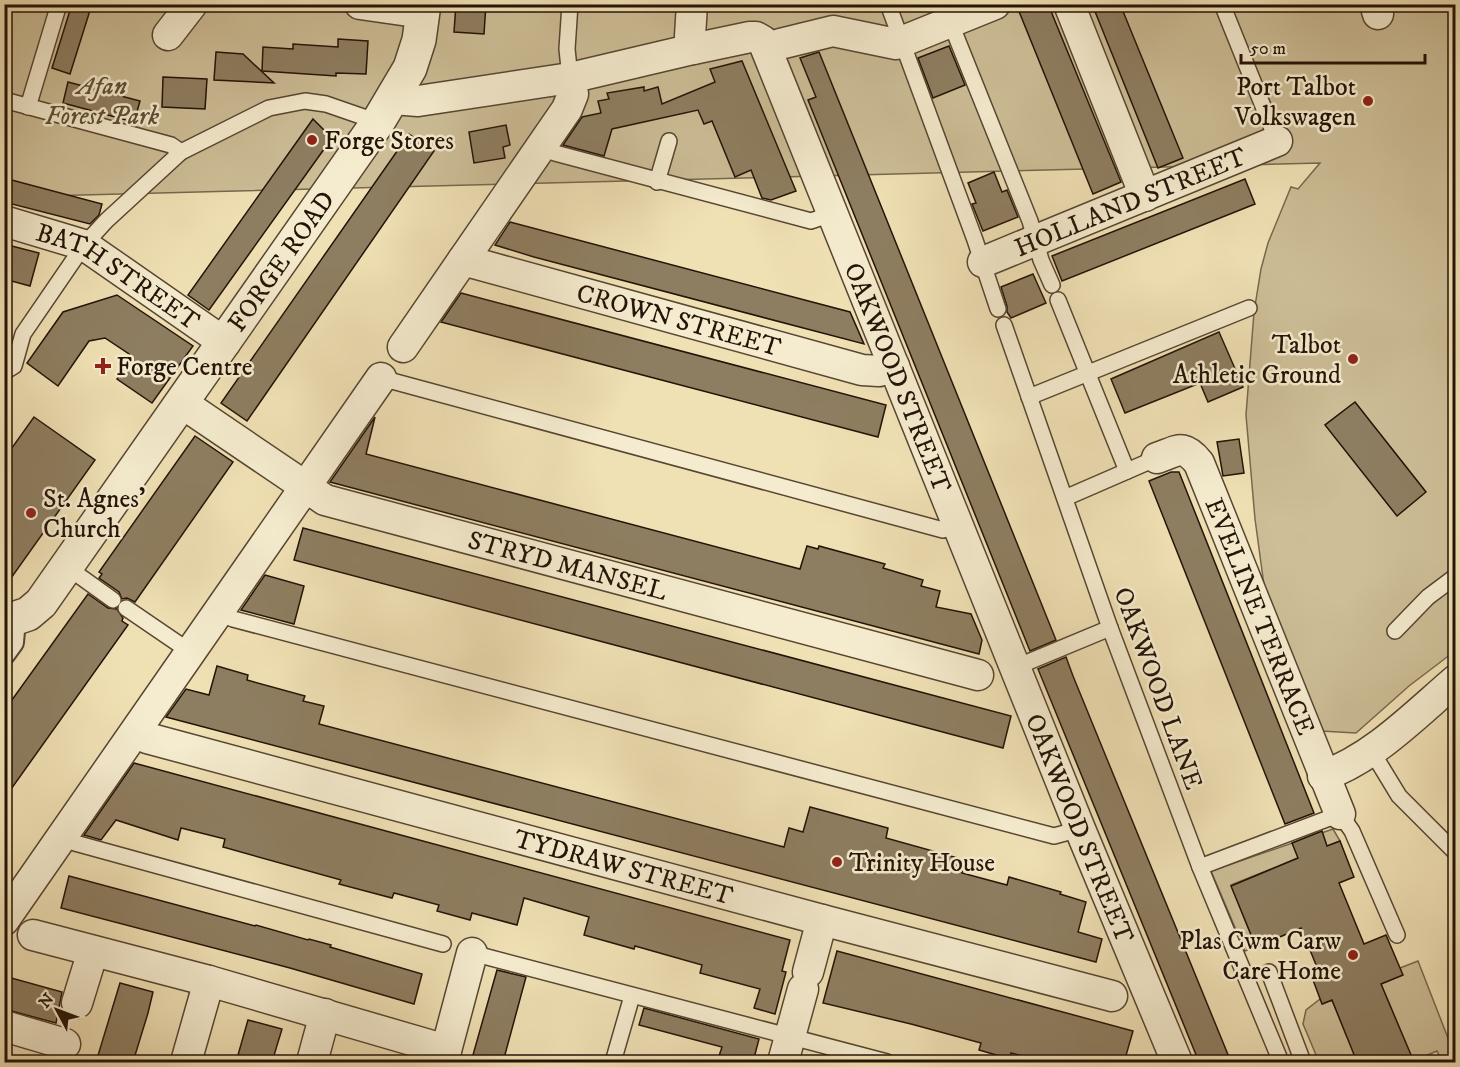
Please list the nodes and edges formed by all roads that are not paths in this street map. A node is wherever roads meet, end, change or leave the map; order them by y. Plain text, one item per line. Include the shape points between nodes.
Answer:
1 (59, 4) edge
2 (192, 4) edge
3 (360, 4) edge
4 (570, 4) edge
5 (692, 4) edge
6 (888, 4) edge
7 (995, 4) edge
8 (1069, 4) edge
9 (1222, 4) edge
10 (423, 9) edge
11 (946, 14) edge
12 (168, 34) dead end
13 (903, 43) junction
14 (693, 49) junction
15 (767, 50) junction
16 (570, 78) junction
17 (4, 100) edge
18 (28, 107) junction
19 (386, 110) junction
20 (669, 141) dead end
21 (1277, 141) joint
22 (542, 145) junction
23 (181, 152) junction
24 (657, 182) junction
25 (1145, 196) junction
26 (831, 214) junction
27 (4, 221) edge
28 (1036, 240) junction
29 (84, 245) junction
30 (463, 260) junction
31 (983, 262) junction
32 (1052, 285) dead end
33 (1058, 300) dead end
34 (1249, 308) dead end
35 (998, 309) dead end
36 (1004, 325) dead end
37 (225, 343) junction
38 (403, 347) dead end
39 (894, 366) junction
40 (4, 372) edge
41 (1087, 374) junction
42 (381, 378) joint
43 (1029, 397) junction
44 (182, 403) junction
45 (1157, 458) joint
46 (1127, 471) junction
47 (304, 488) junction
48 (1065, 498) junction
49 (957, 525) junction
50 (66, 567) junction
51 (1455, 576) edge
52 (216, 612) junction
53 (9, 621) edge
54 (1110, 628) junction
55 (1395, 631) dead end
56 (189, 651) junction
57 (4, 653) edge
58 (1016, 668) junction
59 (978, 675) dead end
60 (1455, 680) edge
61 (136, 731) junction
62 (1371, 750) junction
63 (1323, 777) junction
64 (1340, 814) junction
65 (1080, 829) junction
66 (63, 835) junction
67 (1455, 853) edge
68 (1200, 867) junction
69 (4, 920) edge
70 (822, 920) junction
71 (33, 935) dead end
72 (1397, 936) dead end
73 (443, 944) dead end
74 (93, 951) junction
75 (472, 953) joint
76 (1269, 972) dead end
77 (209, 981) junction
78 (632, 996) junction
79 (1112, 996) dead end
80 (77, 1003) dead end
81 (325, 1014) junction
82 (4, 1026) edge
83 (65, 1044) dead end
84 (787, 1049) edge
85 (445, 1056) edge
86 (186, 1062) edge
87 (312, 1062) edge
88 (614, 1062) edge
89 (887, 1062) edge
90 (1177, 1062) edge
91 (1281, 1062) edge
92 (1303, 1062) edge

1 - 18 lane
2 - 12 street
3 - 10 street
4 - 16 lane
5 - 14 street
6 - 13 lane
7 - 11 street
8 - 25 street
9 - 21 lane
10 - 19 street, FORGE ROAD via 410,68
11 - 13 street
11 - 28 lane
13 - 15 street via 833,31
13 - 31 lane
14 - 15 street via 750,37 763,41
14 - 16 street
15 - 26 street, OAKWOOD STREET
16 - 19 street via 418,101
16 - 22 street via 571,101
17 - 18 lane
18 - 23 lane via 171,145
19 - 23 lane via 305,100 269,108
19 - 37 street, FORGE ROAD
20 - 24 lane
21 - 25 street, HOLLAND STREET
22 - 24 lane via 555,153
22 - 30 street
23 - 29 lane
24 - 26 lane via 811,221
25 - 28 street, HOLLAND STREET
26 - 39 street, OAKWOOD STREET
27 - 29 street, BATH STREET
28 - 31 street, HOLLAND STREET
28 - 32 lane
29 - 37 street, BATH STREET
29 - 40 lane via 23,334 14,366
30 - 38 street
30 - 39 street, CROWN STREET via 862,370 879,371
31 - 35 lane
33 - 41 lane
34 - 41 lane
36 - 43 lane, OAKWOOD LANE
37 - 44 street, FORGE ROAD
39 - 49 street, OAKWOOD STREET
41 - 43 lane
41 - 46 lane
42 - 47 street
42 - 49 lane via 943,530
43 - 48 lane, OAKWOOD LANE
44 - 47 street, STRYD MANSEL
44 - 50 street, FORGE ROAD
45 - 46 lane
45 - 63 street, EVELINE TERRACE via 1180,450 1190,452 1199,463
46 - 48 lane
47 - 52 street
47 - 59 street, STRYD MANSEL via 325,500
48 - 54 lane, OAKWOOD LANE
49 - 58 street, OAKWOOD STREET
50 - 53 street, FORGE ROAD via 41,603 28,614
50 - 56 lane
51 - 55 lane
52 - 56 street
52 - 65 lane via 1054,836
53 - 57 street, FORGE ROAD via 12,642
54 - 58 lane
54 - 68 lane, OAKWOOD LANE
56 - 61 street
58 - 65 street, OAKWOOD STREET
60 - 62 street
61 - 66 street
61 - 70 street, TYDRAW STREET via 147,738
62 - 63 street
62 - 67 lane via 1399,796
63 - 64 street, EVELINE TERRACE
64 - 68 lane
64 - 72 lane via 1352,831
65 - 90 street, OAKWOOD STREET
66 - 69 street
66 - 73 lane via 75,843
68 - 91 lane, OAKWOOD LANE
70 - 79 street, TYDRAW STREET
70 - 84 street
71 - 74 street
74 - 77 street
74 - 80 street
75 - 78 lane
75 - 85 street
76 - 92 lane
77 - 81 street
77 - 86 street
78 - 84 lane
78 - 88 lane
81 - 85 street
81 - 87 street
82 - 83 street
84 - 89 lane

